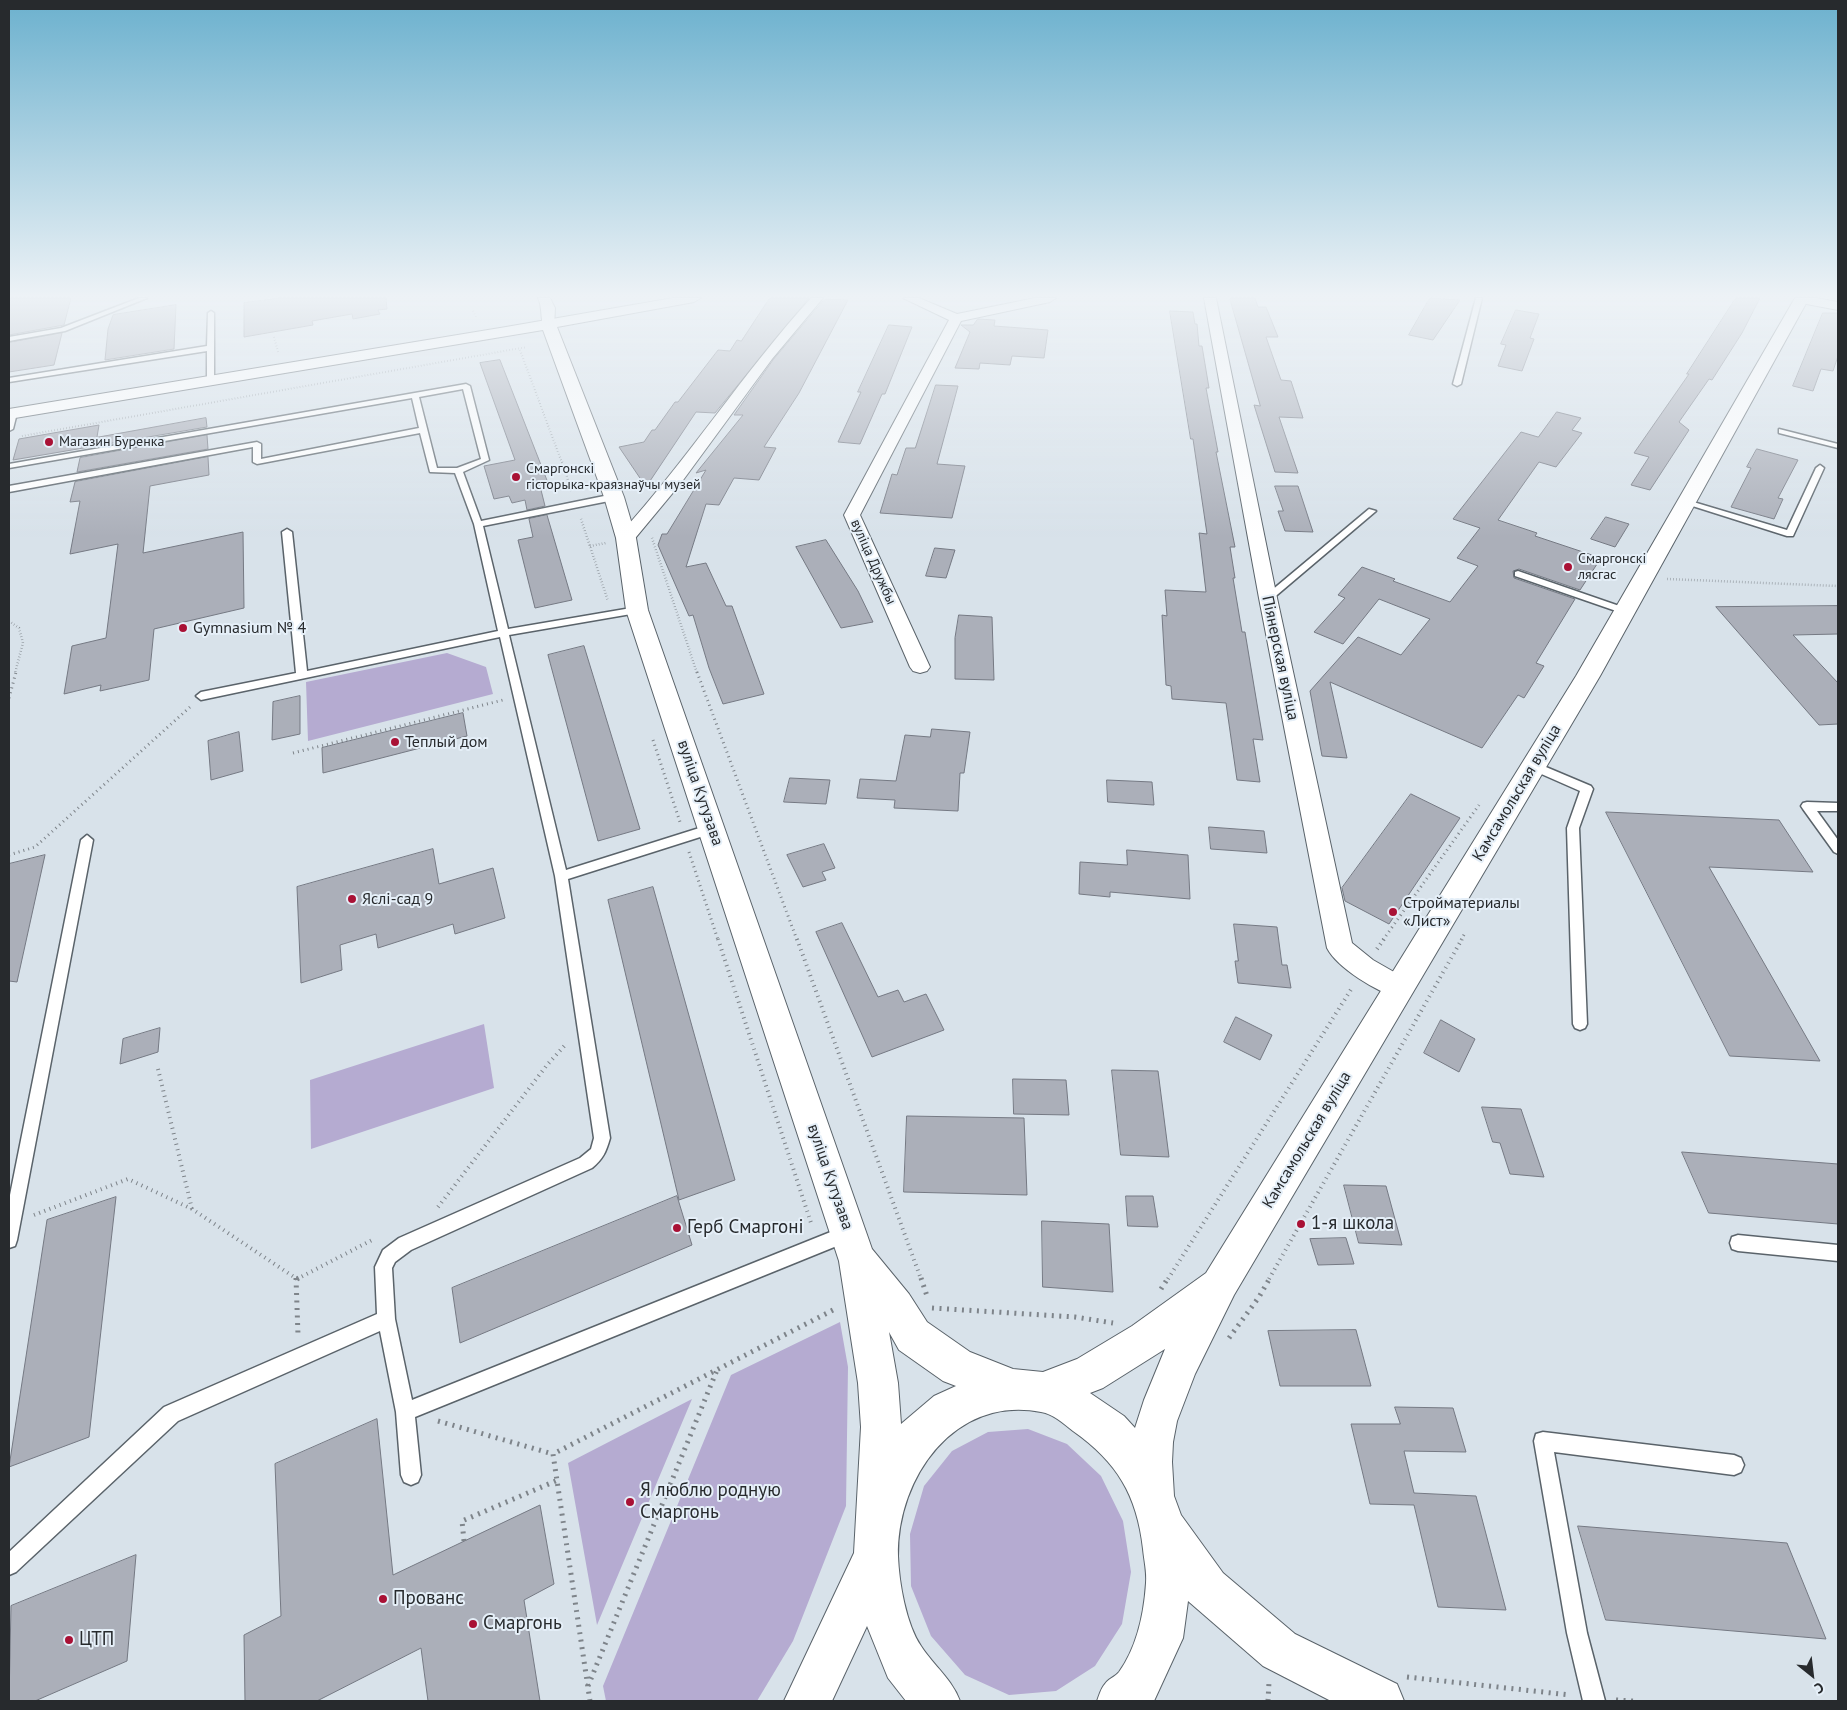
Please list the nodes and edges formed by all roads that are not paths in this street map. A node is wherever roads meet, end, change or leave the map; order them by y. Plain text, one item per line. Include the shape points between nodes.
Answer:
1 (23, 378) edge
2 (211, 378) edge
3 (234, 378) edge
4 (569, 378) edge
5 (752, 378) edge
6 (924, 378) edge
7 (1225, 378) edge
8 (1459, 378) edge
9 (1757, 378) edge
10 (9, 380) edge
11 (211, 381) junction
12 (1457, 384) dead end
13 (415, 395) junction
14 (10, 422) edge
15 (423, 430) junction
16 (1782, 431) dead end
17 (257, 433) junction
18 (1838, 446) edge
19 (9, 466) edge
20 (1820, 468) dead end
21 (458, 471) junction
22 (9, 489) edge
23 (614, 497) junction
24 (1687, 503) junction
25 (1372, 511) dead end
26 (478, 524) junction
27 (287, 532) dead end
28 (626, 538) junction
29 (1518, 574) dead end
30 (1268, 598) junction
31 (638, 610) junction
32 (1625, 611) junction
33 (504, 633) junction
34 (920, 667) dead end
35 (302, 675) junction
36 (201, 696) road end
37 (1534, 766) junction
38 (1838, 807) edge
39 (712, 830) junction
40 (87, 840) dead end
41 (1838, 849) edge
42 (561, 876) junction
43 (1400, 988) junction
44 (1580, 1024) dead end
45 (10, 1230) edge
46 (1738, 1243) dead end
47 (853, 1247) junction
48 (1838, 1253) edge
49 (1221, 1282) junction
50 (897, 1307) junction
51 (386, 1320) junction
52 (1028, 1390) junction
53 (405, 1412) junction
54 (1734, 1465) dead end
55 (411, 1475) dead end
56 (1158, 1510) junction
57 (877, 1541) junction
58 (9, 1566) edge
59 (1389, 1688) edge
60 (1594, 1700) edge
61 (808, 1701) edge
62 (936, 1701) edge
63 (1121, 1701) edge

1 - 10 lane
2 - 11 lane
3 - 11 main road
4 - 23 main road, вуліца Кутузава
5 - 28 street via 687,465
6 - 34 street, вуліца Дружбы via 852,515
7 - 30 street, Піянерская вуліца
8 - 12 lane
9 - 24 main road, Камсамольская вуліца
11 - 14 main road
13 - 15 lane
13 - 17 lane
13 - 21 lane via 466,386 485,460
15 - 17 lane via 257,462
15 - 21 lane via 433,470
16 - 18 lane
17 - 19 lane
17 - 22 lane
20 - 24 lane via 1790,534
21 - 26 lane
23 - 26 lane
23 - 28 main road, вуліца Кутузава
24 - 32 main road, Камсамольская вуліца
25 - 30 lane
26 - 33 lane
27 - 35 lane
28 - 31 main road, вуліца Кутузава
29 - 32 lane
30 - 43 street, Піянерская вуліца via 1340,948 1364,968
31 - 33 lane
31 - 39 main road, вуліца Кутузава
32 - 37 main road, Камсамольская вуліца
33 - 35 lane
33 - 42 lane
35 - 36 lane
37 - 43 main road, Камсамольская вуліца
37 - 44 lane via 1587,789 1573,828
38 - 41 lane via 1807,806
39 - 42 lane
39 - 47 main road, вуліца Кутузава
40 - 45 lane
42 - 51 lane via 602,1138 598,1153 586,1163 405,1244 389,1256 383,1267
43 - 49 main road, Камсамольская вуліца
46 - 48 lane
47 - 50 main road, вуліца Кутузава
47 - 53 lane via 818,1246
49 - 52 main road, Камсамольская вуліца via 1146,1340 1089,1374
49 - 56 main road, Камсамольская вуліца via 1171,1380 1152,1442 1151,1466
50 - 52 main road, вуліца Кутузава via 913,1336 957,1366
50 - 57 main road, вуліца Кутузава via 878,1383 881,1427
51 - 53 lane
51 - 58 lane via 171,1414
52 - 56 main road, вуліца Кутузава via 1069,1403 1109,1431 1133,1457
52 - 57 main road, Камсамольская вуліца via 986,1394 948,1410 916,1438 892,1478
53 - 55 lane
54 - 60 lane via 1543,1441 1577,1633
56 - 59 main road via 1207,1589 1279,1650
56 - 63 main road, Камсамольская вуліца via 1169,1581 1160,1638 1135,1689
57 - 61 main road
57 - 62 main road via 883,1610 904,1662

